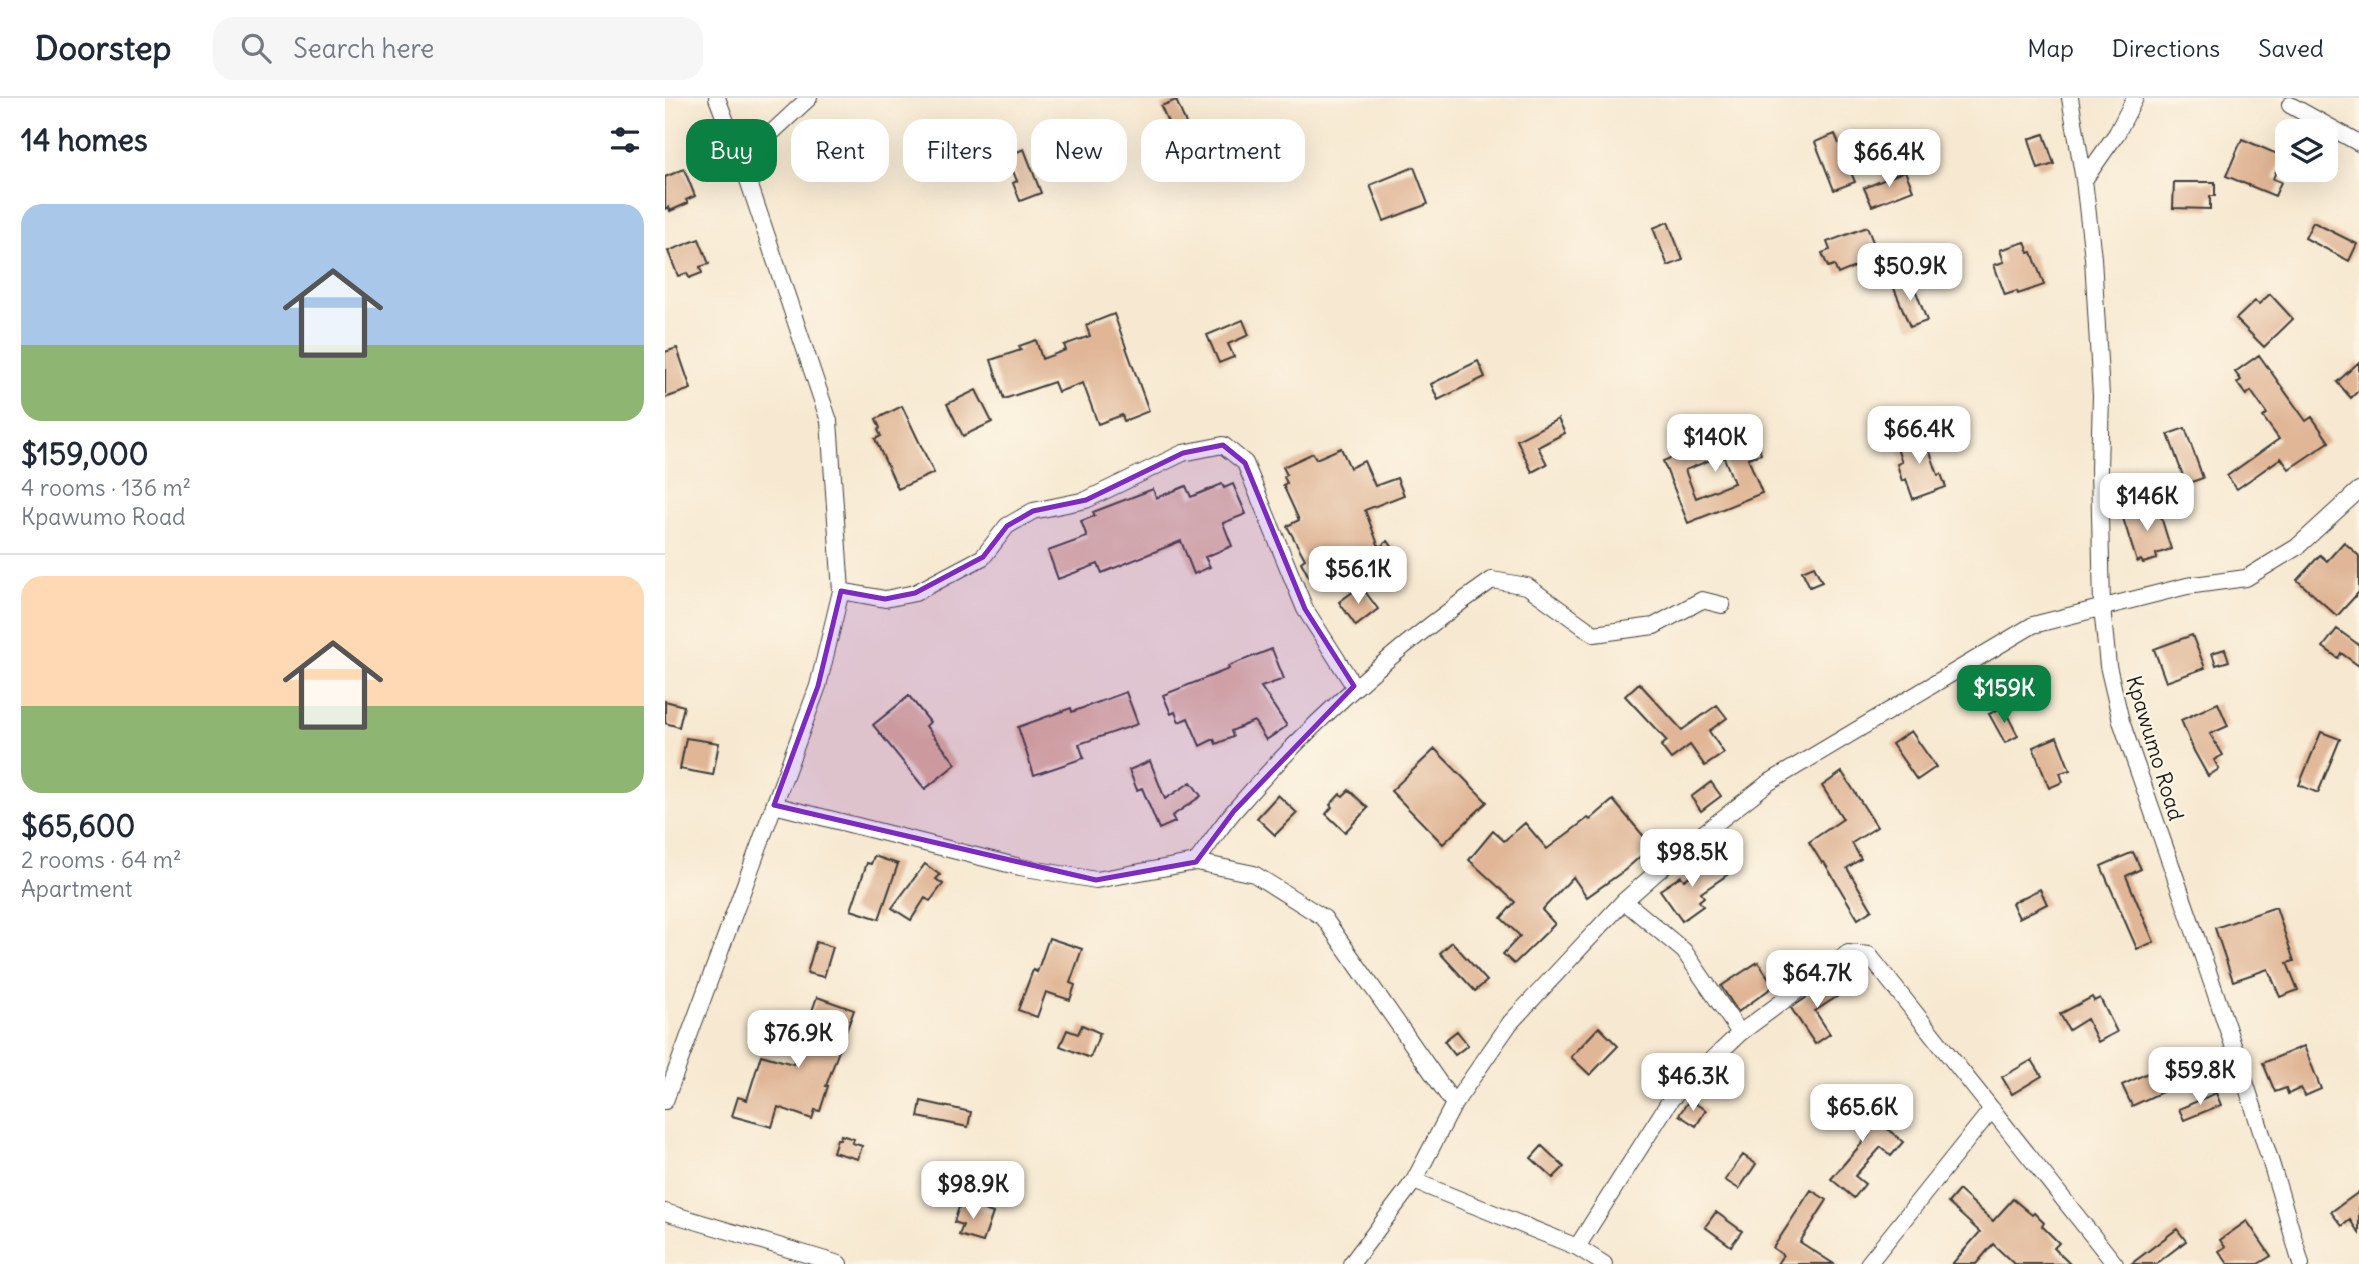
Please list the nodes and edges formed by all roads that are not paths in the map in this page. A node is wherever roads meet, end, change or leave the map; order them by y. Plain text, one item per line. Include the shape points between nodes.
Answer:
1 (717, 98) edge
2 (809, 98) edge
3 (2070, 98) edge
4 (2135, 98) edge
5 (2290, 105) dead end
6 (725, 119) edge
7 (777, 128) edge
8 (2359, 143) edge
9 (2084, 180) junction
10 (749, 182) edge
11 (2359, 491) edge
12 (841, 591) junction
13 (1721, 605) dead end
14 (2102, 607) junction
15 (1354, 686) junction
16 (774, 805) junction
17 (1196, 862) junction
18 (1624, 901) junction
19 (1740, 1033) junction
20 (665, 1101) edge
21 (1454, 1104) junction
22 (1992, 1109) junction
23 (1413, 1181) junction
24 (665, 1212) edge
25 (1577, 1247) junction
26 (839, 1264) edge
27 (1351, 1264) edge
28 (1604, 1264) edge
29 (1868, 1264) edge
30 (2115, 1264) edge
31 (2301, 1264) edge

1 - 6 street
2 - 7 street
3 - 9 street, Kpawumo Road
4 - 9 street
5 - 8 street
9 - 14 street, Kpawumo Road via 2101,396
10 - 12 street via 828,421
11 - 14 street via 2297,547 2246,579 2187,586
12 - 15 street via 885,599 915,593 983,557 1007,526 1033,511 1086,500 1183,453 1223,445 1245,463 1305,610
12 - 16 street via 818,686
13 - 15 street via 1702,600 1654,626 1594,634 1527,586 1492,580
14 - 18 street via 2033,625 1790,769 1693,841
14 - 31 street, Kpawumo Road via 2108,666 2121,721 2274,1167
15 - 17 street via 1234,811
16 - 17 street via 1020,867 1096,880
16 - 20 street
17 - 21 street via 1254,874 1324,918
18 - 19 street via 1684,951
18 - 21 street via 1510,1023
19 - 22 street via 1848,953 1869,955
19 - 25 street via 1671,1099
21 - 23 street
22 - 29 street
22 - 30 street
23 - 25 street
23 - 27 street
24 - 26 street
25 - 28 street

